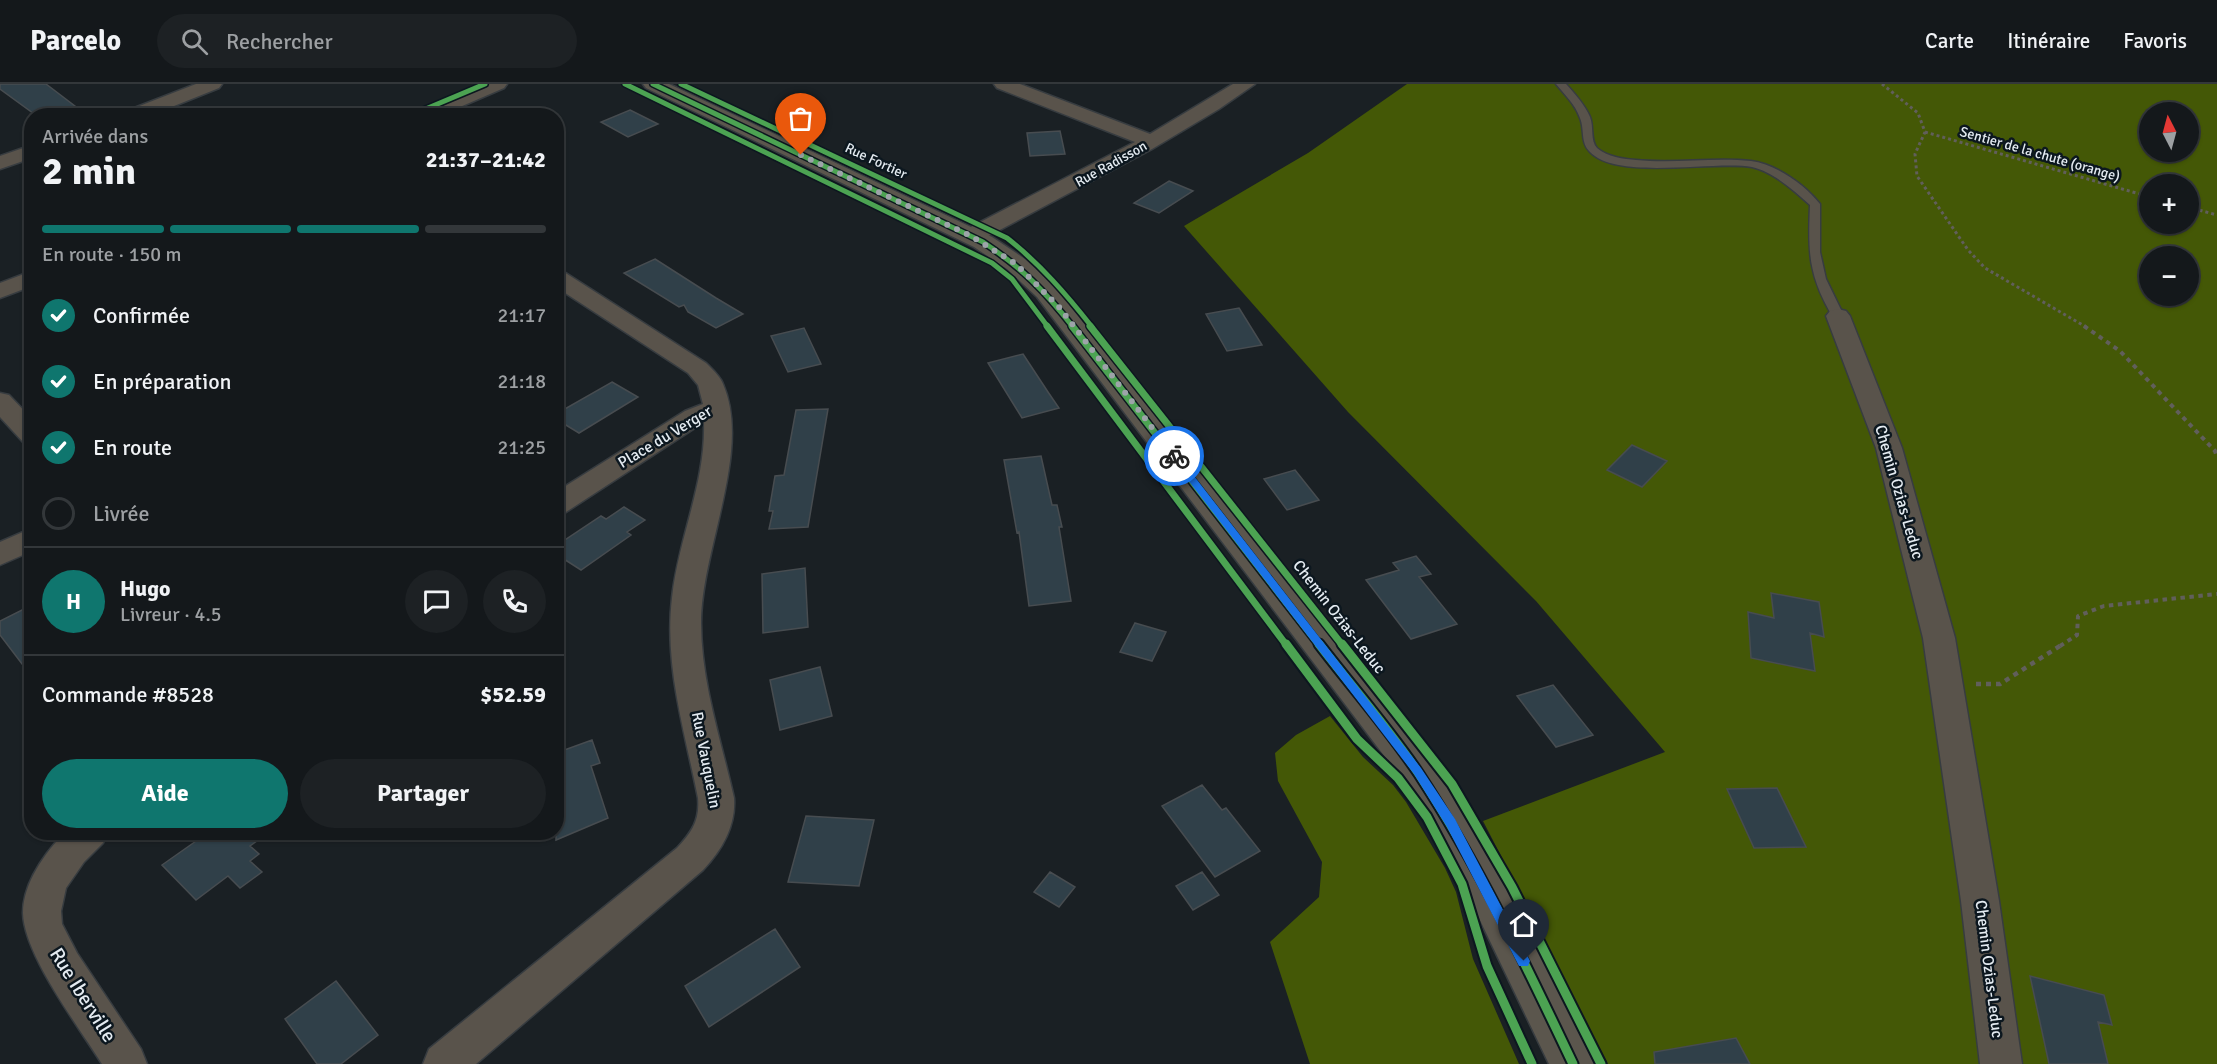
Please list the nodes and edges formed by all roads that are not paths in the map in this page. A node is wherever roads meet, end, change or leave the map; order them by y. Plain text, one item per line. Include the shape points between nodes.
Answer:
1 (213, 84) edge
2 (498, 84) edge
3 (653, 84) edge
4 (1003, 84) edge
5 (1246, 84) edge
6 (1561, 84) edge
7 (152, 108) edge
8 (441, 108) edge
9 (1151, 141) junction
10 (24, 153) edge
11 (4, 157) edge
12 (971, 236) junction
13 (24, 281) edge
14 (564, 282) edge
15 (0, 291) edge
16 (1838, 316) joint
17 (0, 401) edge
18 (717, 408) junction
19 (24, 427) edge
20 (564, 500) edge
21 (24, 542) edge
22 (0, 555) edge
23 (82, 840) edge
24 (126, 1064) edge
25 (444, 1064) edge
26 (1573, 1064) edge
27 (2001, 1064) edge

1 - 7 street
2 - 8 street
3 - 12 street, Rue Fortier
4 - 9 street
5 - 9 street, Rue Radisson
6 - 16 lane, Chemin Ozias-Leduc via 1586,113 1588,141 1595,152 1611,159 1646,164 1752,164 1768,168 1800,190 1815,204 1814,252 1820,279
9 - 12 street, Rue Radisson
10 - 11 street
12 - 26 street, Rue Fortier via 1016,264 1059,307 1418,771 1491,896
13 - 15 street
14 - 18 street, Place du Verger via 697,368 710,383
16 - 27 street, Chemin Ozias-Leduc via 1889,448 1939,638
17 - 19 street
18 - 20 street, Place du Verger via 694,417
18 - 25 street, Rue Vauquelin via 714,468 686,598 685,638 689,682 716,798 715,824 690,859
21 - 22 street
23 - 24 street, Rue Iberville via 54,875 44,900 43,923 58,959

